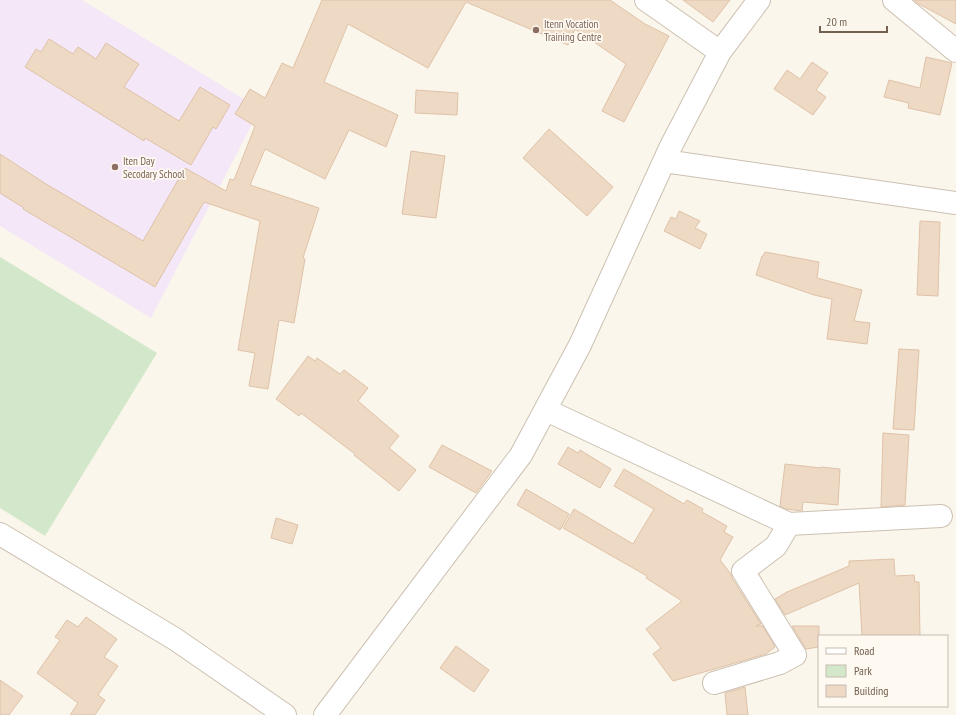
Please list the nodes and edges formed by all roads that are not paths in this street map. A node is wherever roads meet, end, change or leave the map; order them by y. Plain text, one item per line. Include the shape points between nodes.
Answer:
1 (646, 0) edge
2 (759, 0) edge
3 (894, 0) edge
4 (956, 51) edge
5 (720, 52) junction
6 (664, 161) junction
7 (956, 203) edge
8 (546, 410) junction
9 (940, 516) dead end
10 (790, 524) junction
11 (0, 534) edge
12 (714, 683) dead end
13 (285, 715) edge
14 (325, 715) edge

1 - 5 street
2 - 5 street
3 - 4 street
5 - 6 street
6 - 7 street
6 - 8 street via 580,345
8 - 10 street
8 - 14 street via 521,455
9 - 10 street
10 - 12 street via 776,546 743,571 795,655
11 - 13 street via 175,639

